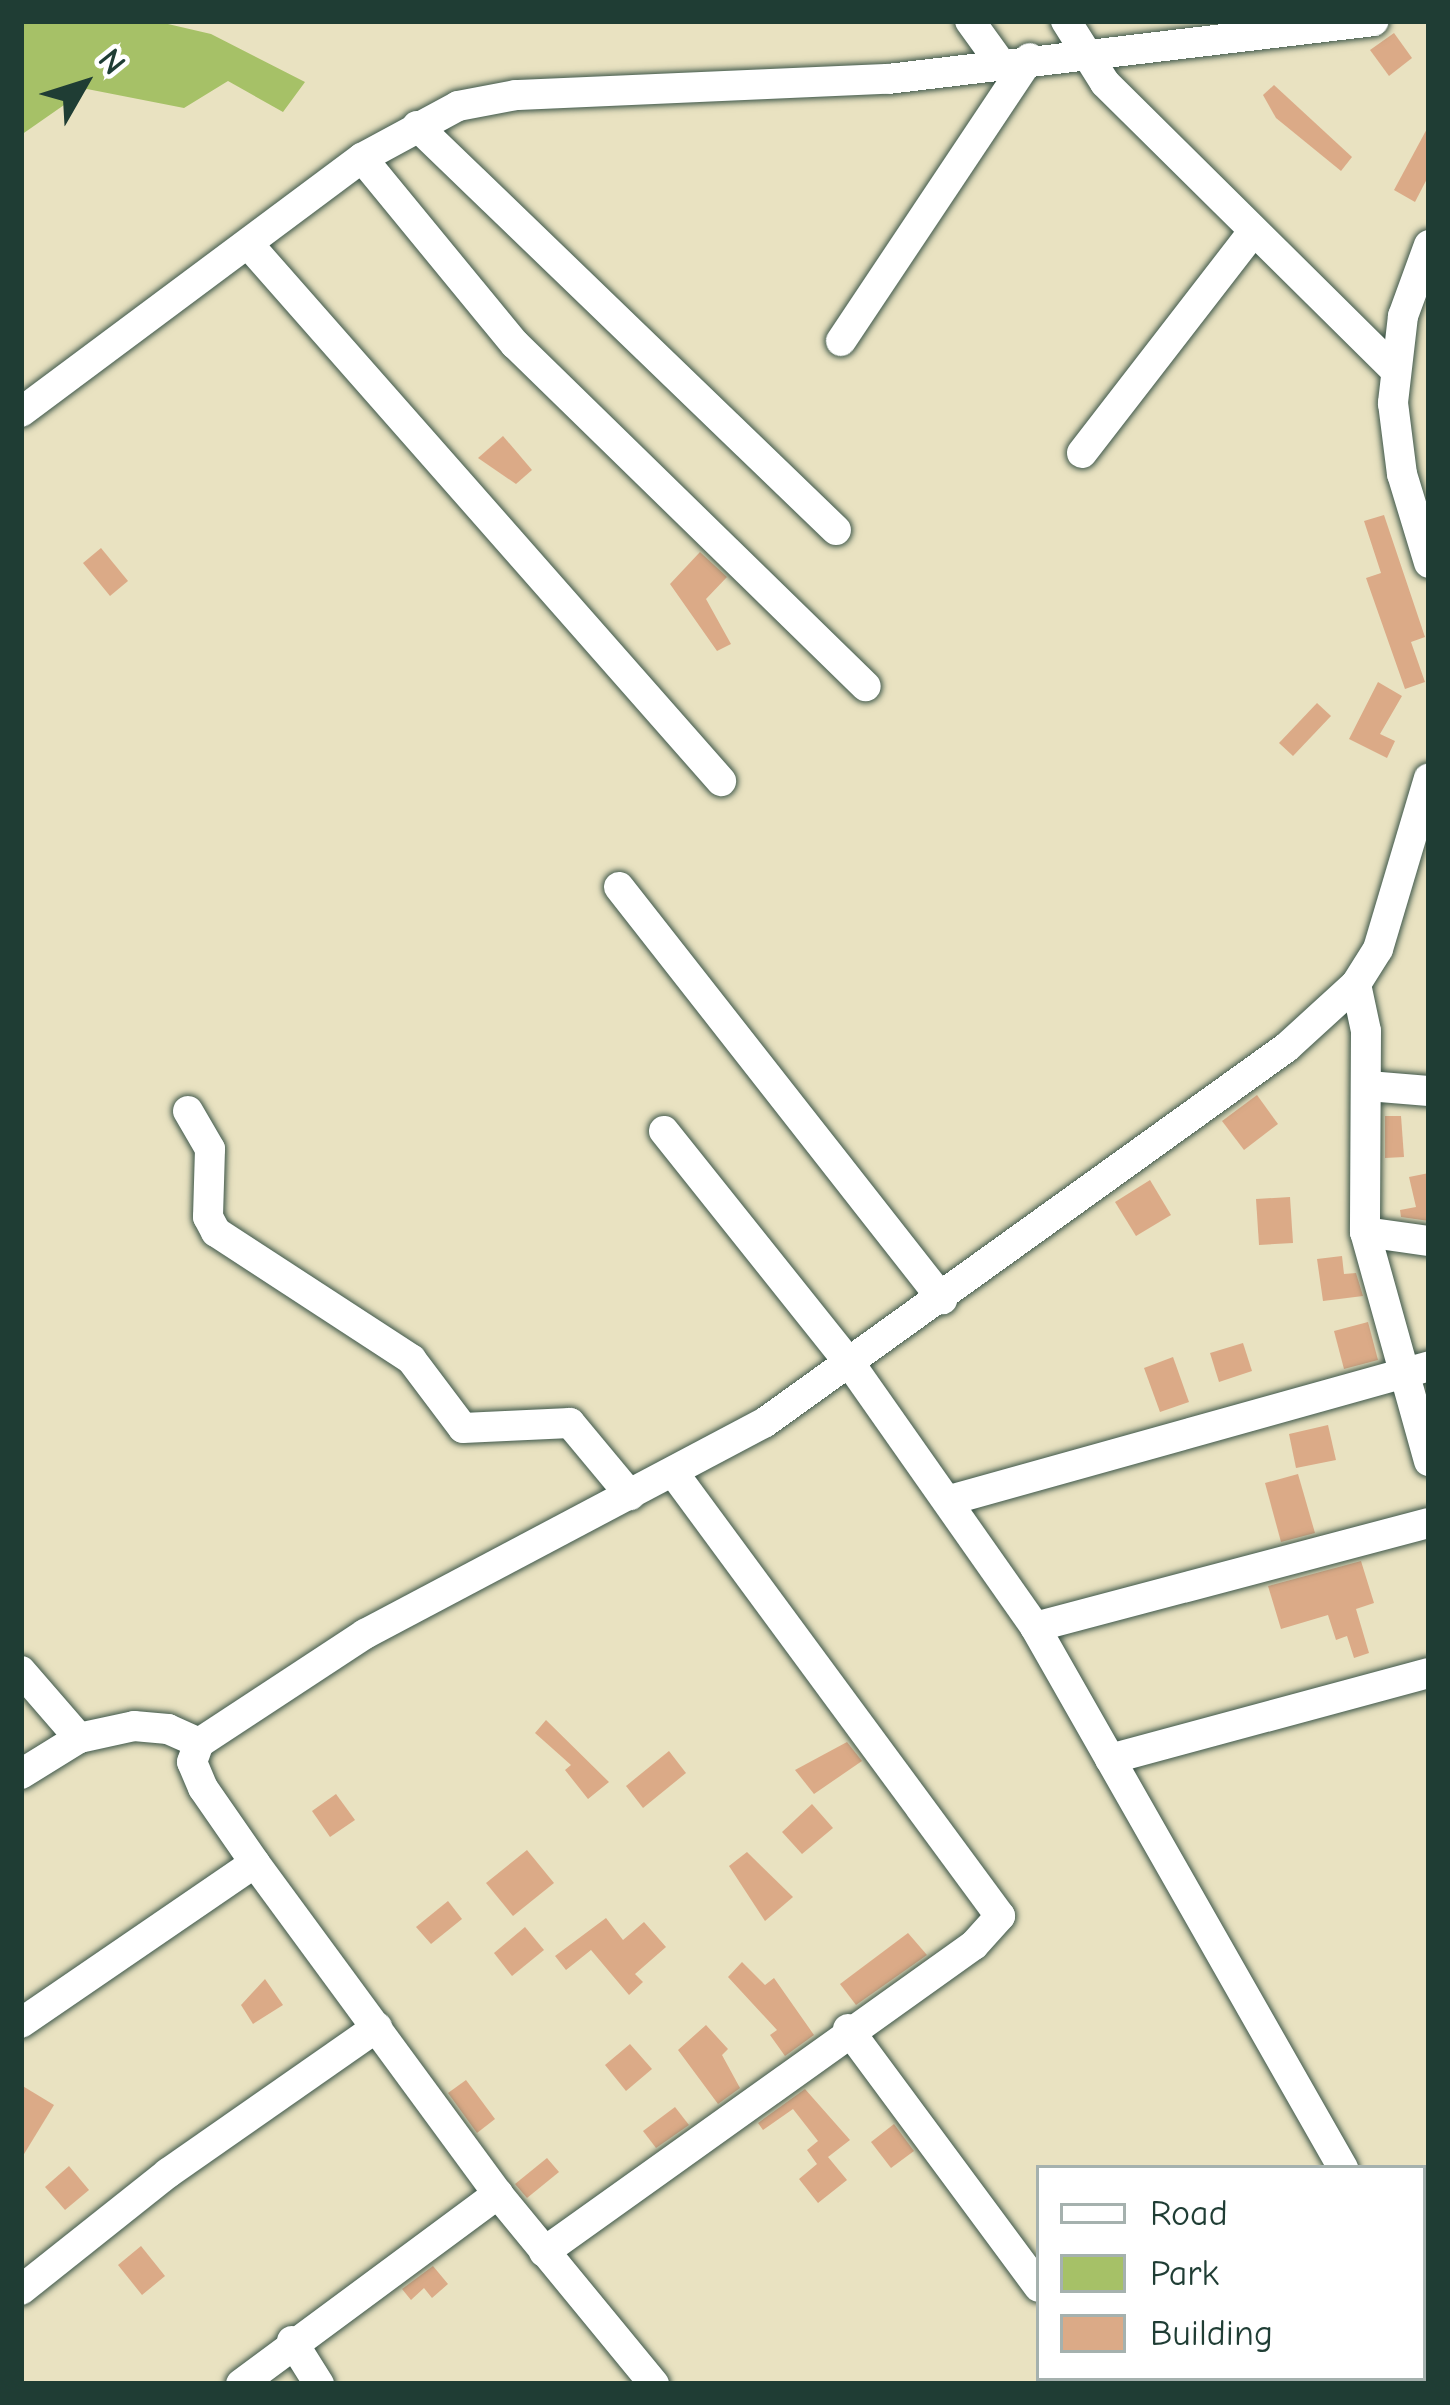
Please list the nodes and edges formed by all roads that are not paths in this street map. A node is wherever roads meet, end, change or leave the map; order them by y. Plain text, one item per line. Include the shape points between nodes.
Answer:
1 (970, 21) edge
2 (1066, 21) edge
3 (1374, 21) edge
4 (1312, 26) edge
5 (1092, 53) junction
6 (1015, 61) junction
7 (417, 126) junction
8 (362, 158) junction
9 (1252, 232) junction
10 (250, 246) junction
11 (1429, 247) edge
12 (841, 341) dead end
13 (1393, 368) junction
14 (26, 399) edge
15 (1082, 453) dead end
16 (836, 530) dead end
17 (1429, 563) edge
18 (866, 686) dead end
19 (1429, 778) edge
20 (722, 781) dead end
21 (619, 887) dead end
22 (1356, 984) junction
23 (1368, 1086) junction
24 (1429, 1091) edge
25 (188, 1112) dead end
26 (664, 1131) dead end
27 (1365, 1232) junction
28 (1429, 1241) edge
29 (942, 1299) junction
30 (851, 1365) junction
31 (1417, 1367) edge
32 (1429, 1461) edge
33 (673, 1472) junction
34 (630, 1495) junction
35 (950, 1500) junction
36 (1429, 1523) edge
37 (1035, 1628) junction
38 (21, 1671) edge
39 (1429, 1673) edge
40 (79, 1738) junction
41 (199, 1743) junction
42 (1110, 1759) junction
43 (21, 1774) edge
44 (255, 1863) junction
45 (21, 2023) edge
46 (377, 2027) junction
47 (848, 2029) junction
48 (1341, 2165) edge
49 (498, 2194) junction
50 (544, 2252) junction
51 (1036, 2283) edge
52 (21, 2290) edge
53 (292, 2341) junction
54 (241, 2384) edge
55 (319, 2384) edge
56 (654, 2384) edge

1 - 6 street
2 - 5 street
3 - 4 street
4 - 5 street
5 - 6 street
5 - 9 street via 1105,83
6 - 7 street via 888,79 516,95 458,106
6 - 12 street
7 - 8 street
7 - 16 street
8 - 10 street
8 - 18 street via 515,344
9 - 13 street
9 - 15 street
10 - 14 street
10 - 20 street
11 - 13 street
13 - 17 street via 1402,474
19 - 22 street via 1378,949
21 - 29 street
22 - 23 street
22 - 29 street via 1287,1047
23 - 24 street
23 - 27 street
25 - 34 street via 209,1148 208,1217 216,1232 411,1359 463,1428 570,1423
26 - 30 street
27 - 28 street
27 - 31 street
29 - 30 street
30 - 33 street
30 - 35 street
31 - 32 street
31 - 35 street
33 - 34 street
33 - 47 street via 1000,1916 974,1945
34 - 41 street via 365,1634
35 - 37 street
36 - 37 street
37 - 42 street
38 - 40 street
39 - 42 street
40 - 41 street via 147,1725
40 - 43 street
41 - 44 street via 192,1762 203,1789
42 - 48 street
44 - 45 street
44 - 46 street
46 - 49 street
46 - 52 street via 168,2173
47 - 50 street
47 - 51 street
49 - 50 street
49 - 53 street
50 - 56 street
53 - 54 street
53 - 55 street

